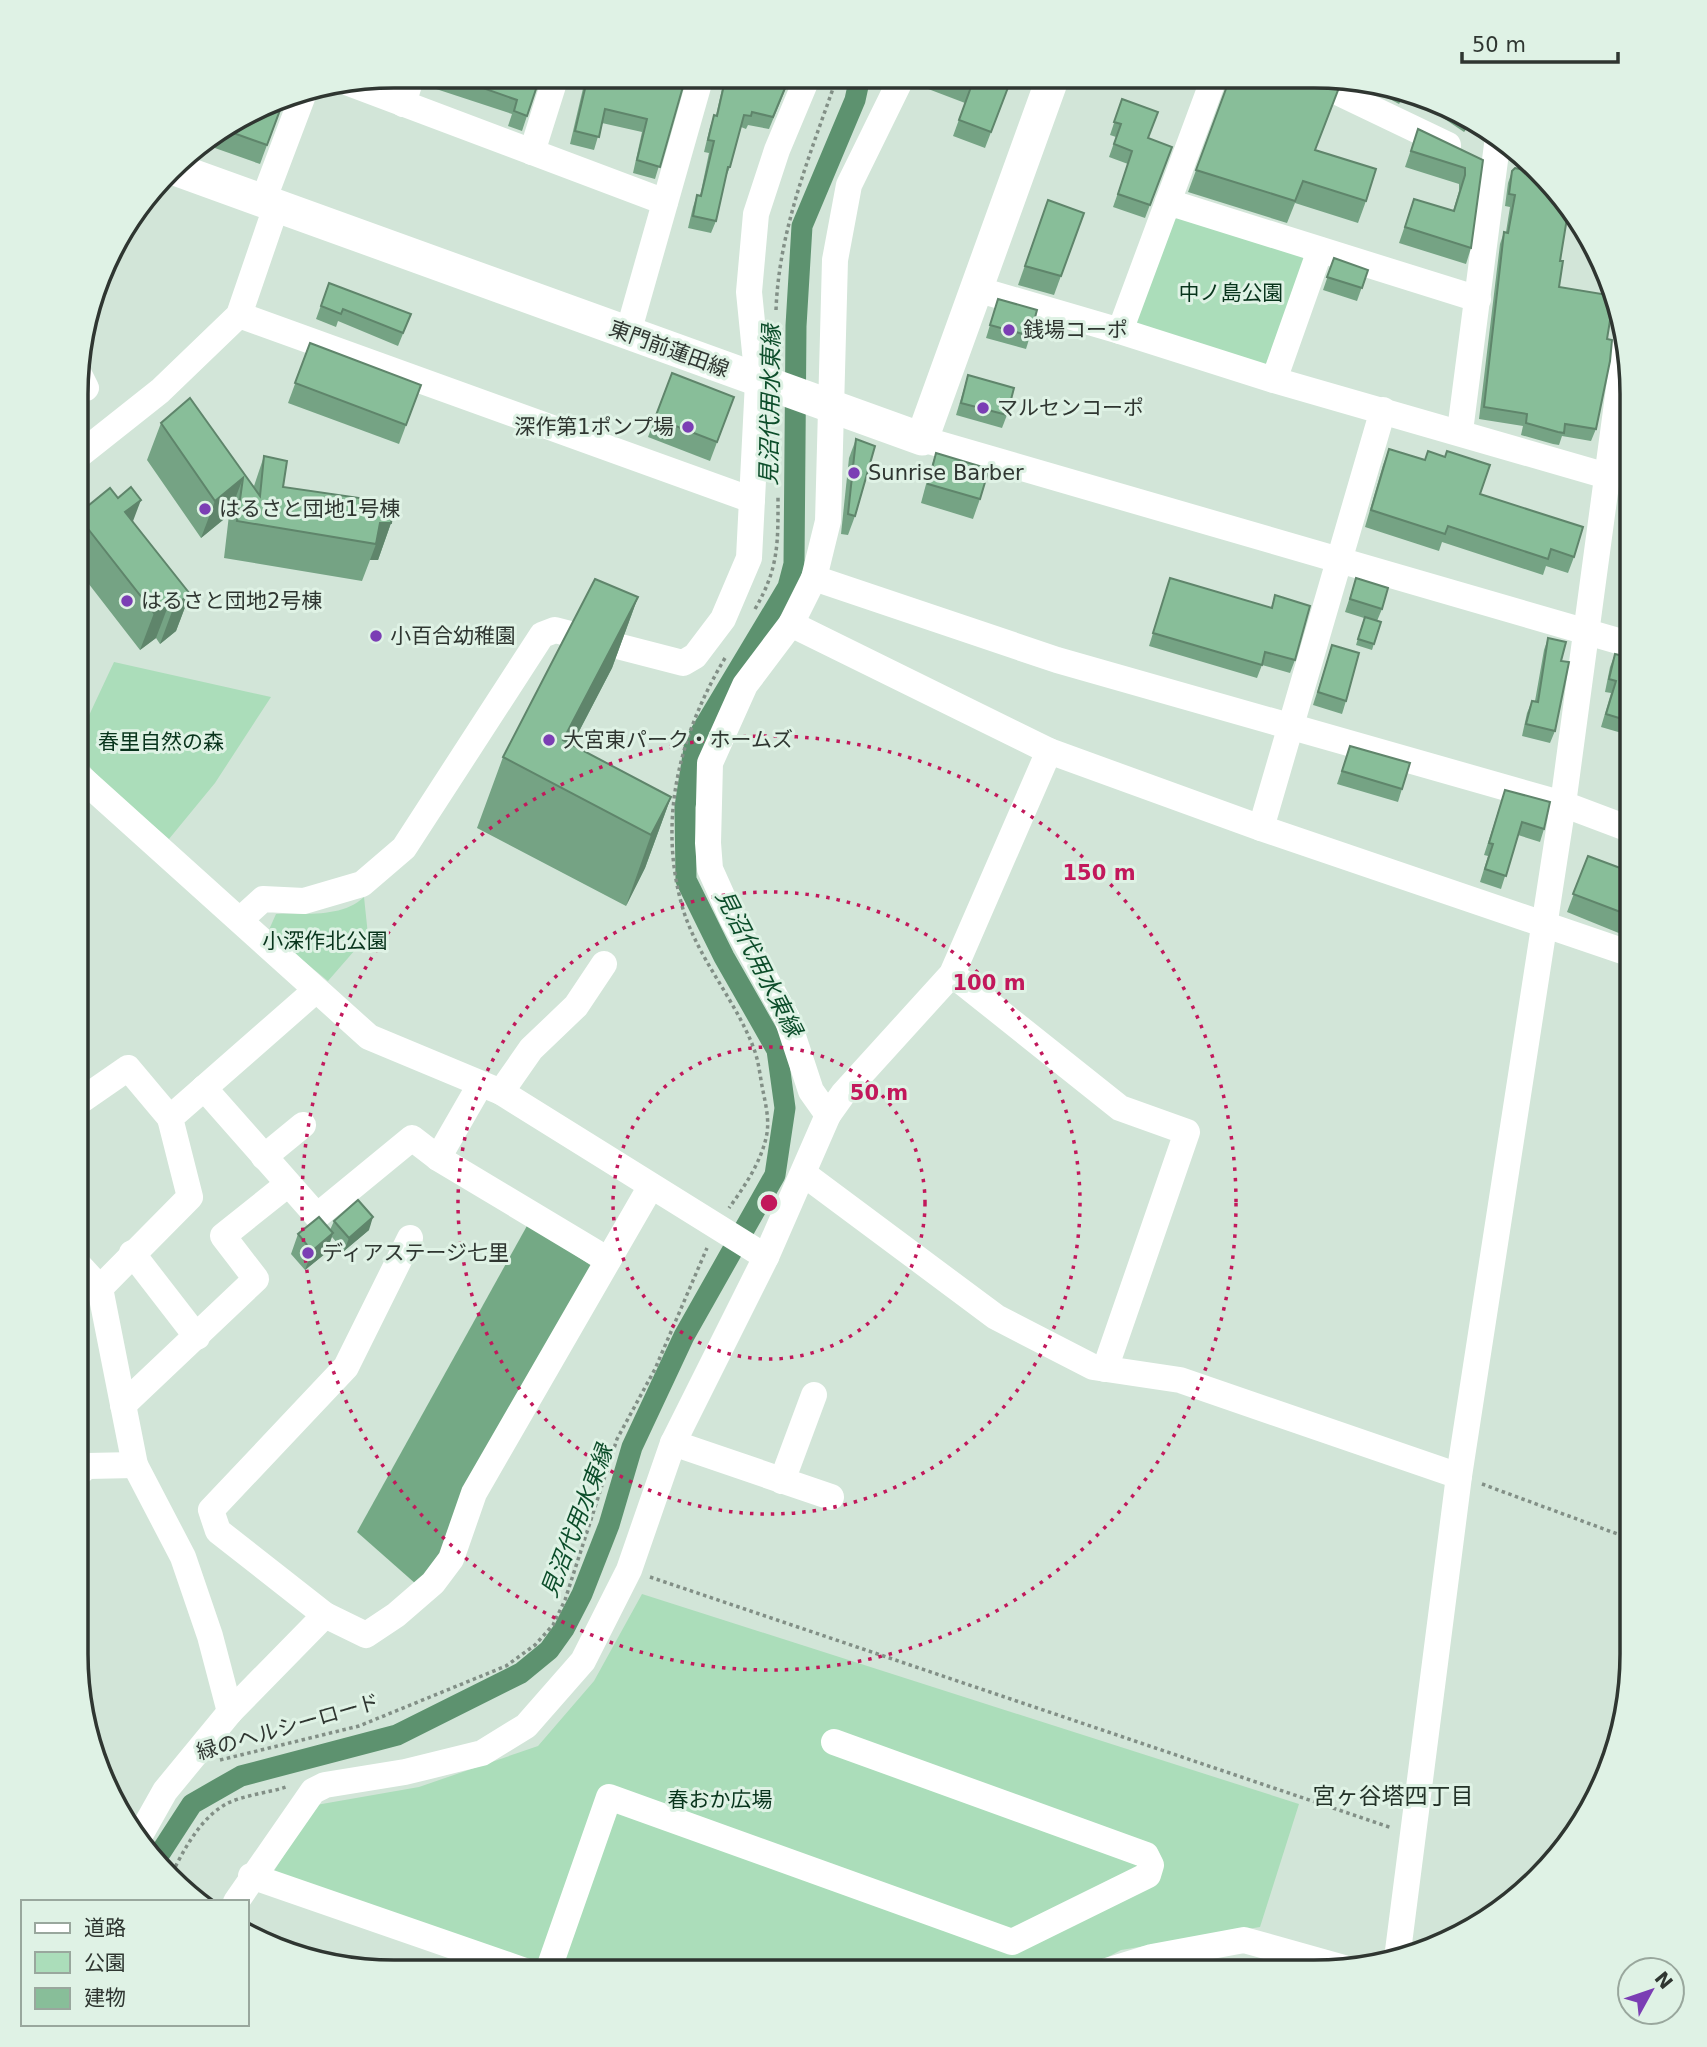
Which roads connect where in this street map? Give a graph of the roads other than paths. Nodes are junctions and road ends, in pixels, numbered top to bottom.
1 (408, 88) edge
2 (552, 88) edge
3 (698, 88) edge
4 (803, 88) edge
5 (897, 88) edge
6 (1049, 88) edge
7 (1210, 88) edge
8 (1329, 88) edge
9 (364, 89) edge
10 (301, 102) edge
11 (403, 104) junction
12 (1497, 149) edge
13 (532, 152) junction
14 (1495, 167) junction
15 (183, 172) edge
16 (665, 202) junction
17 (1168, 202) junction
18 (269, 204) junction
19 (1321, 250) junction
20 (976, 289) junction
21 (1478, 299) junction
22 (239, 315) junction
23 (1120, 331) junction
24 (628, 333) junction
25 (1274, 380) junction
26 (771, 386) junction
27 (824, 405) junction
28 (1620, 405) edge
29 (1382, 410) junction
30 (1460, 431) junction
31 (922, 439) junction
32 (88, 448) edge
33 (1606, 476) junction
34 (752, 500) junction
35 (1339, 560) junction
36 (814, 578) junction
37 (791, 624) junction
38 (1584, 631) junction
39 (1620, 642) edge
40 (1291, 724) junction
41 (1049, 751) junction
42 (88, 784) edge
43 (1563, 804) junction
44 (1620, 825) edge
45 (1261, 828) junction
46 (241, 919) junction
47 (1543, 922) junction
48 (1620, 950) edge
49 (604, 964) dead end
50 (952, 974) junction
51 (316, 990) junction
52 (204, 1088) junction
53 (491, 1088) junction
54 (88, 1096) edge
55 (828, 1115) junction
56 (170, 1118) junction
57 (303, 1125) dead end
58 (264, 1157) junction
59 (438, 1158) junction
60 (804, 1174) junction
61 (288, 1184) junction
62 (651, 1186) junction
63 (410, 1238) dead end
64 (132, 1253) junction
65 (760, 1253) junction
66 (608, 1260) junction
67 (88, 1275) edge
68 (100, 1288) junction
69 (197, 1336) junction
70 (1105, 1368) junction
71 (814, 1395) dead end
72 (123, 1405) junction
73 (673, 1443) junction
74 (135, 1465) junction
75 (88, 1466) edge
76 (1459, 1476) junction
77 (782, 1481) junction
78 (831, 1497) dead end
79 (218, 1531) junction
80 (183, 1557) junction
81 (325, 1615) junction
82 (230, 1712) junction
83 (834, 1742) dead end
84 (143, 1829) edge
85 (251, 1876) junction
86 (237, 1900) edge
87 (1399, 1947) edge
88 (493, 1960) edge
89 (552, 1960) edge
90 (1142, 1960) edge
91 (1315, 1960) edge

1 - 11 street
2 - 13 street
3 - 16 street
4 - 26 street
5 - 27 street
6 - 20 main road
7 - 17 street
8 - 14 street
9 - 11 street
10 - 18 street
11 - 13 street
12 - 14 street
13 - 16 street
14 - 21 street
15 - 18 main road, 東門前蓮田線
16 - 24 street
17 - 19 street
17 - 23 street
18 - 22 street
18 - 24 main road, 東門前蓮田線
19 - 21 street
19 - 25 street
20 - 23 street
20 - 31 main road
21 - 30 street
22 - 32 street
22 - 34 street
23 - 25 street
24 - 26 main road, 東門前蓮田線
25 - 29 street
26 - 27 main road, 東門前蓮田線
26 - 34 street
27 - 31 main road, 東門前蓮田線
27 - 36 street
28 - 33 street
29 - 30 street
29 - 35 street
30 - 33 street
31 - 35 street
33 - 38 street
34 - 46 street
35 - 38 street
35 - 40 street
36 - 37 street
36 - 40 street
37 - 41 street
37 - 55 street
38 - 39 street
38 - 43 street
40 - 43 street
40 - 45 street
41 - 45 street
41 - 50 street
42 - 46 street
43 - 44 street
43 - 47 street
45 - 47 street
46 - 51 street
47 - 48 street
47 - 76 street
49 - 53 street
50 - 55 street
50 - 70 street
51 - 52 street
51 - 53 street
52 - 56 street
52 - 58 street
53 - 59 street
53 - 62 street
54 - 56 street
55 - 60 street
56 - 64 street
57 - 58 street
58 - 61 street
59 - 61 street
59 - 66 street
60 - 65 street
60 - 70 street
61 - 69 street
62 - 65 street
62 - 66 street
63 - 79 street
64 - 68 street
64 - 69 street
65 - 73 street
66 - 81 street
67 - 68 street
68 - 72 street
69 - 72 street
70 - 76 street
71 - 77 street
72 - 74 street
73 - 77 street
73 - 85 street
74 - 75 street
74 - 80 street
76 - 87 street
77 - 78 street
79 - 80 street
79 - 81 street
80 - 82 street
81 - 82 street
82 - 84 street
83 - 89 street
85 - 86 street
85 - 88 street
90 - 91 street

